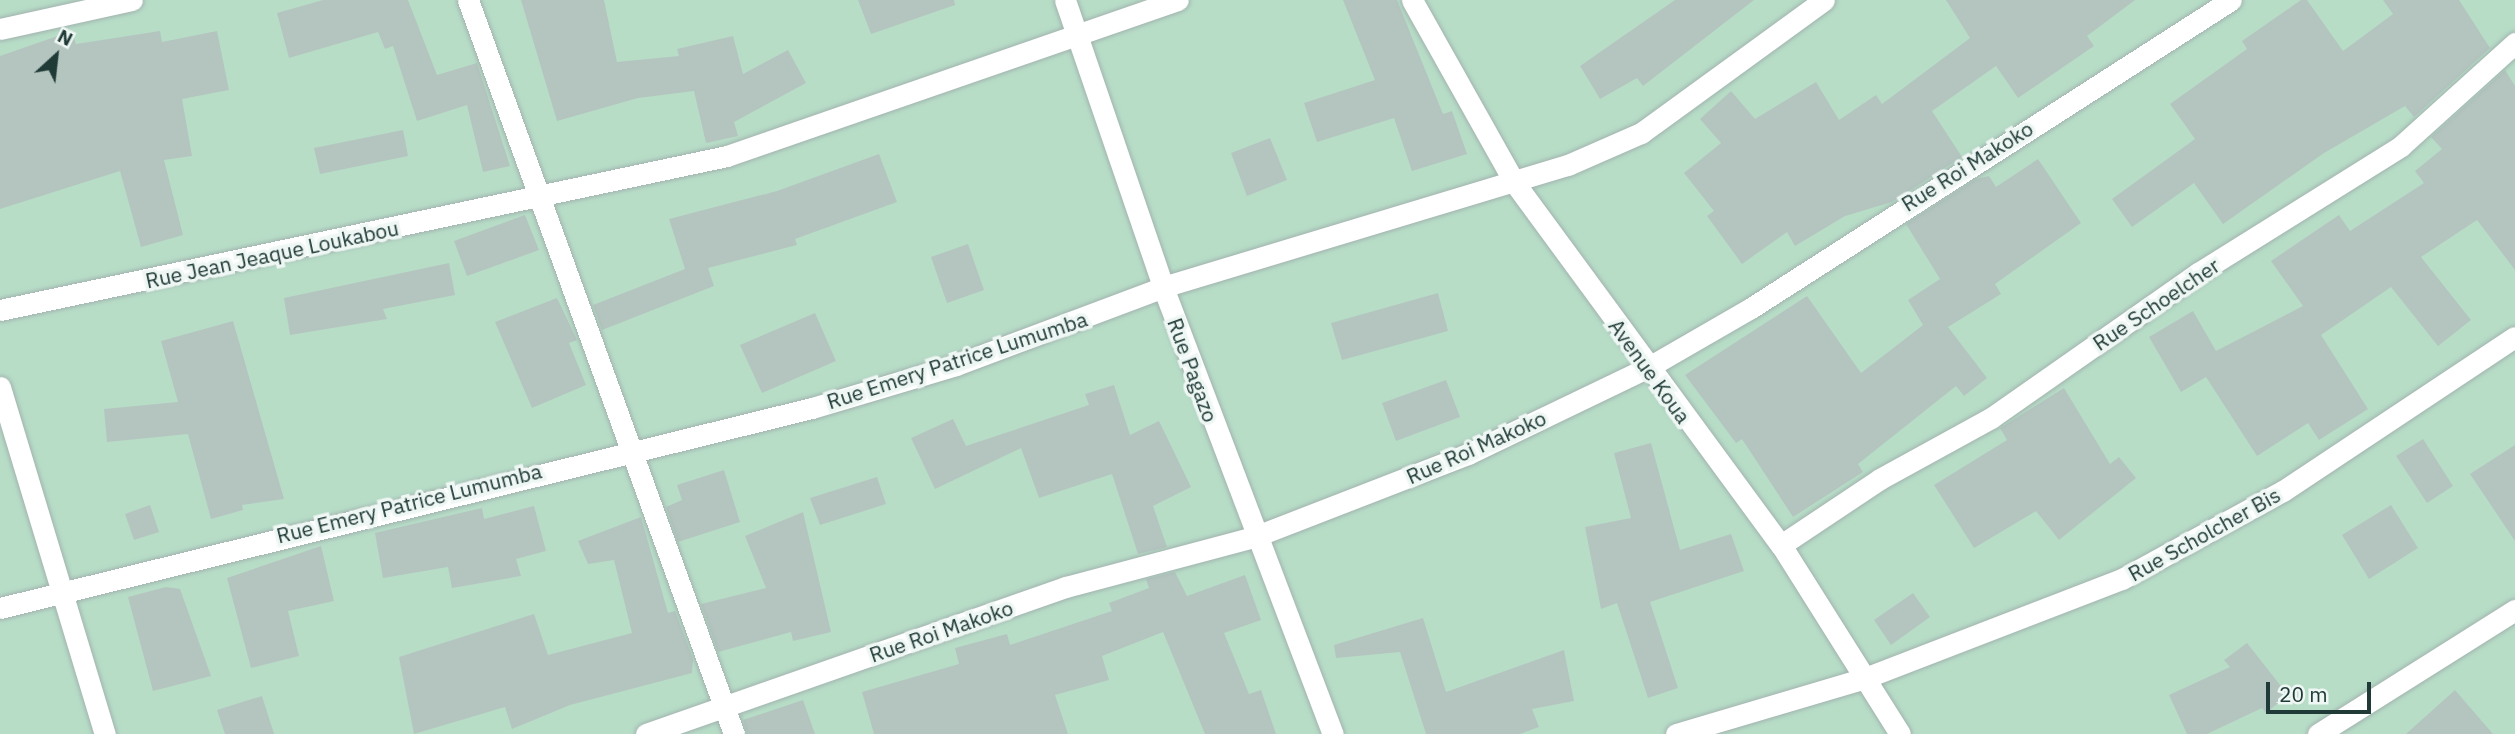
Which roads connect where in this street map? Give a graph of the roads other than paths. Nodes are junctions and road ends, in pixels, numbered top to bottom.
1 (132, 0) edge
2 (468, 0) edge
3 (1065, 0) edge
4 (1178, 0) edge
5 (1412, 0) edge
6 (1824, 0) edge
7 (2231, 0) edge
8 (0, 29) edge
9 (1079, 38) junction
10 (2515, 43) edge
11 (1514, 182) junction
12 (544, 199) junction
13 (1163, 287) junction
14 (0, 310) edge
15 (2515, 337) edge
16 (1647, 368) junction
17 (0, 387) edge
18 (626, 450) junction
19 (1254, 537) junction
20 (1781, 545) junction
21 (58, 589) junction
22 (0, 608) edge
23 (2515, 610) edge
24 (1865, 678) junction
25 (726, 707) junction
26 (105, 734) edge
27 (646, 734) edge
28 (734, 734) edge
29 (1333, 734) edge
30 (1676, 734) edge
31 (1900, 734) edge
32 (2318, 734) edge

1 - 8 street
2 - 12 street
3 - 9 street, Rue Pagazo
4 - 9 street, Rue Jean Jeaque Loukabou
5 - 11 street, Avenue Koua
6 - 11 street, Rue Emery Patrice Lumumba
7 - 16 street, Rue Roi Makoko
9 - 12 street, Rue Jean Jeaque Loukabou
9 - 13 street, Rue Pagazo
10 - 20 street, Rue Schoelcher
11 - 13 street, Rue Emery Patrice Lumumba
11 - 16 street, Avenue Koua
12 - 14 street, Rue Jean Jeaque Loukabou
12 - 18 street
13 - 18 street, Rue Emery Patrice Lumumba
13 - 19 street, Rue Pagazo
15 - 24 street, Rue Scholcher Bis
16 - 19 street, Rue Roi Makoko
16 - 20 street, Avenue Koua
17 - 21 street
18 - 21 street, Rue Emery Patrice Lumumba
18 - 25 street
19 - 25 street, Rue Roi Makoko
19 - 29 street, Rue Pagazo
20 - 24 street, Avenue Koua
21 - 22 street, Rue Emery Patrice Lumumba
21 - 26 street
23 - 32 street
24 - 30 street
24 - 31 street, Avenue Koua
25 - 27 street, Rue Roi Makoko
25 - 28 street

